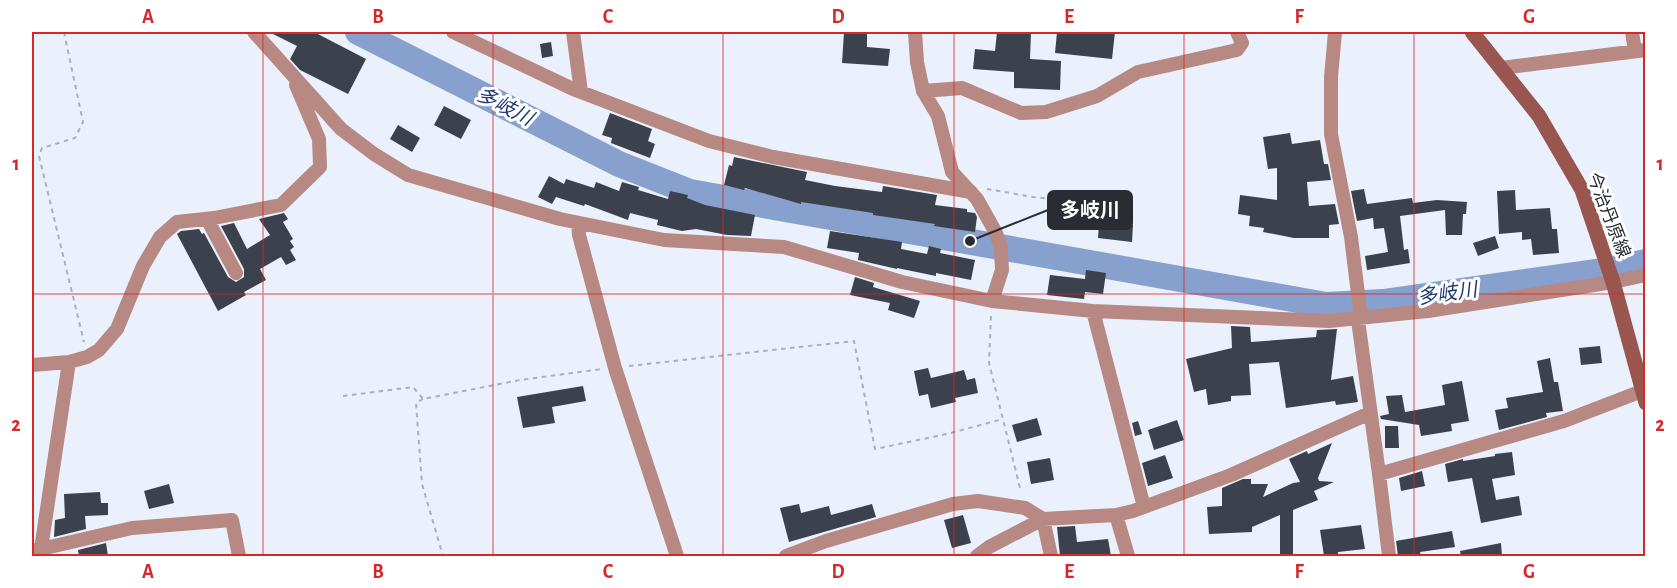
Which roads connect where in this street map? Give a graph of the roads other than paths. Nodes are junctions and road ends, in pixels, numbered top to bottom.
1 (255, 32) edge
2 (453, 32) edge
3 (573, 32) edge
4 (915, 32) edge
5 (1237, 32) edge
6 (1335, 32) edge
7 (1472, 32) edge
8 (1632, 32) edge
9 (1640, 51) edge
10 (1501, 68) junction
11 (291, 74) junction
12 (923, 91) junction
13 (581, 92) junction
14 (969, 190) junction
15 (207, 219) junction
16 (578, 223) junction
17 (236, 273) dead end
18 (1646, 275) edge
19 (1613, 282) junction
20 (992, 301) junction
21 (1093, 311) junction
22 (1358, 320) junction
23 (69, 362) junction
24 (32, 365) edge
25 (1644, 397) edge
26 (1370, 413) junction
27 (1379, 474) junction
28 (1143, 507) junction
29 (1116, 515) junction
30 (1043, 519) junction
31 (36, 550) edge
32 (239, 556) edge
33 (676, 556) edge
34 (786, 556) edge
35 (977, 556) edge
36 (1051, 556) edge
37 (1128, 556) edge
38 (1389, 556) edge

1 - 11 street
2 - 13 street
3 - 13 street
4 - 12 street
5 - 12 street
6 - 22 street
7 - 10 main road, 今治丹原線
8 - 9 street
9 - 10 street
10 - 19 main road, 今治丹原線
11 - 15 street
11 - 16 street
12 - 14 street
13 - 14 street
14 - 20 street
15 - 17 street
15 - 23 street
16 - 20 street
16 - 33 street
18 - 19 street
19 - 22 street
19 - 25 main road, 今治丹原線
20 - 21 street
21 - 22 street
21 - 28 street
22 - 26 street
23 - 24 street
23 - 31 street
25 - 27 street
26 - 27 street
26 - 28 street
27 - 38 street
28 - 29 street
29 - 30 street
29 - 37 street
30 - 34 street
30 - 35 street
30 - 36 street
31 - 32 street

